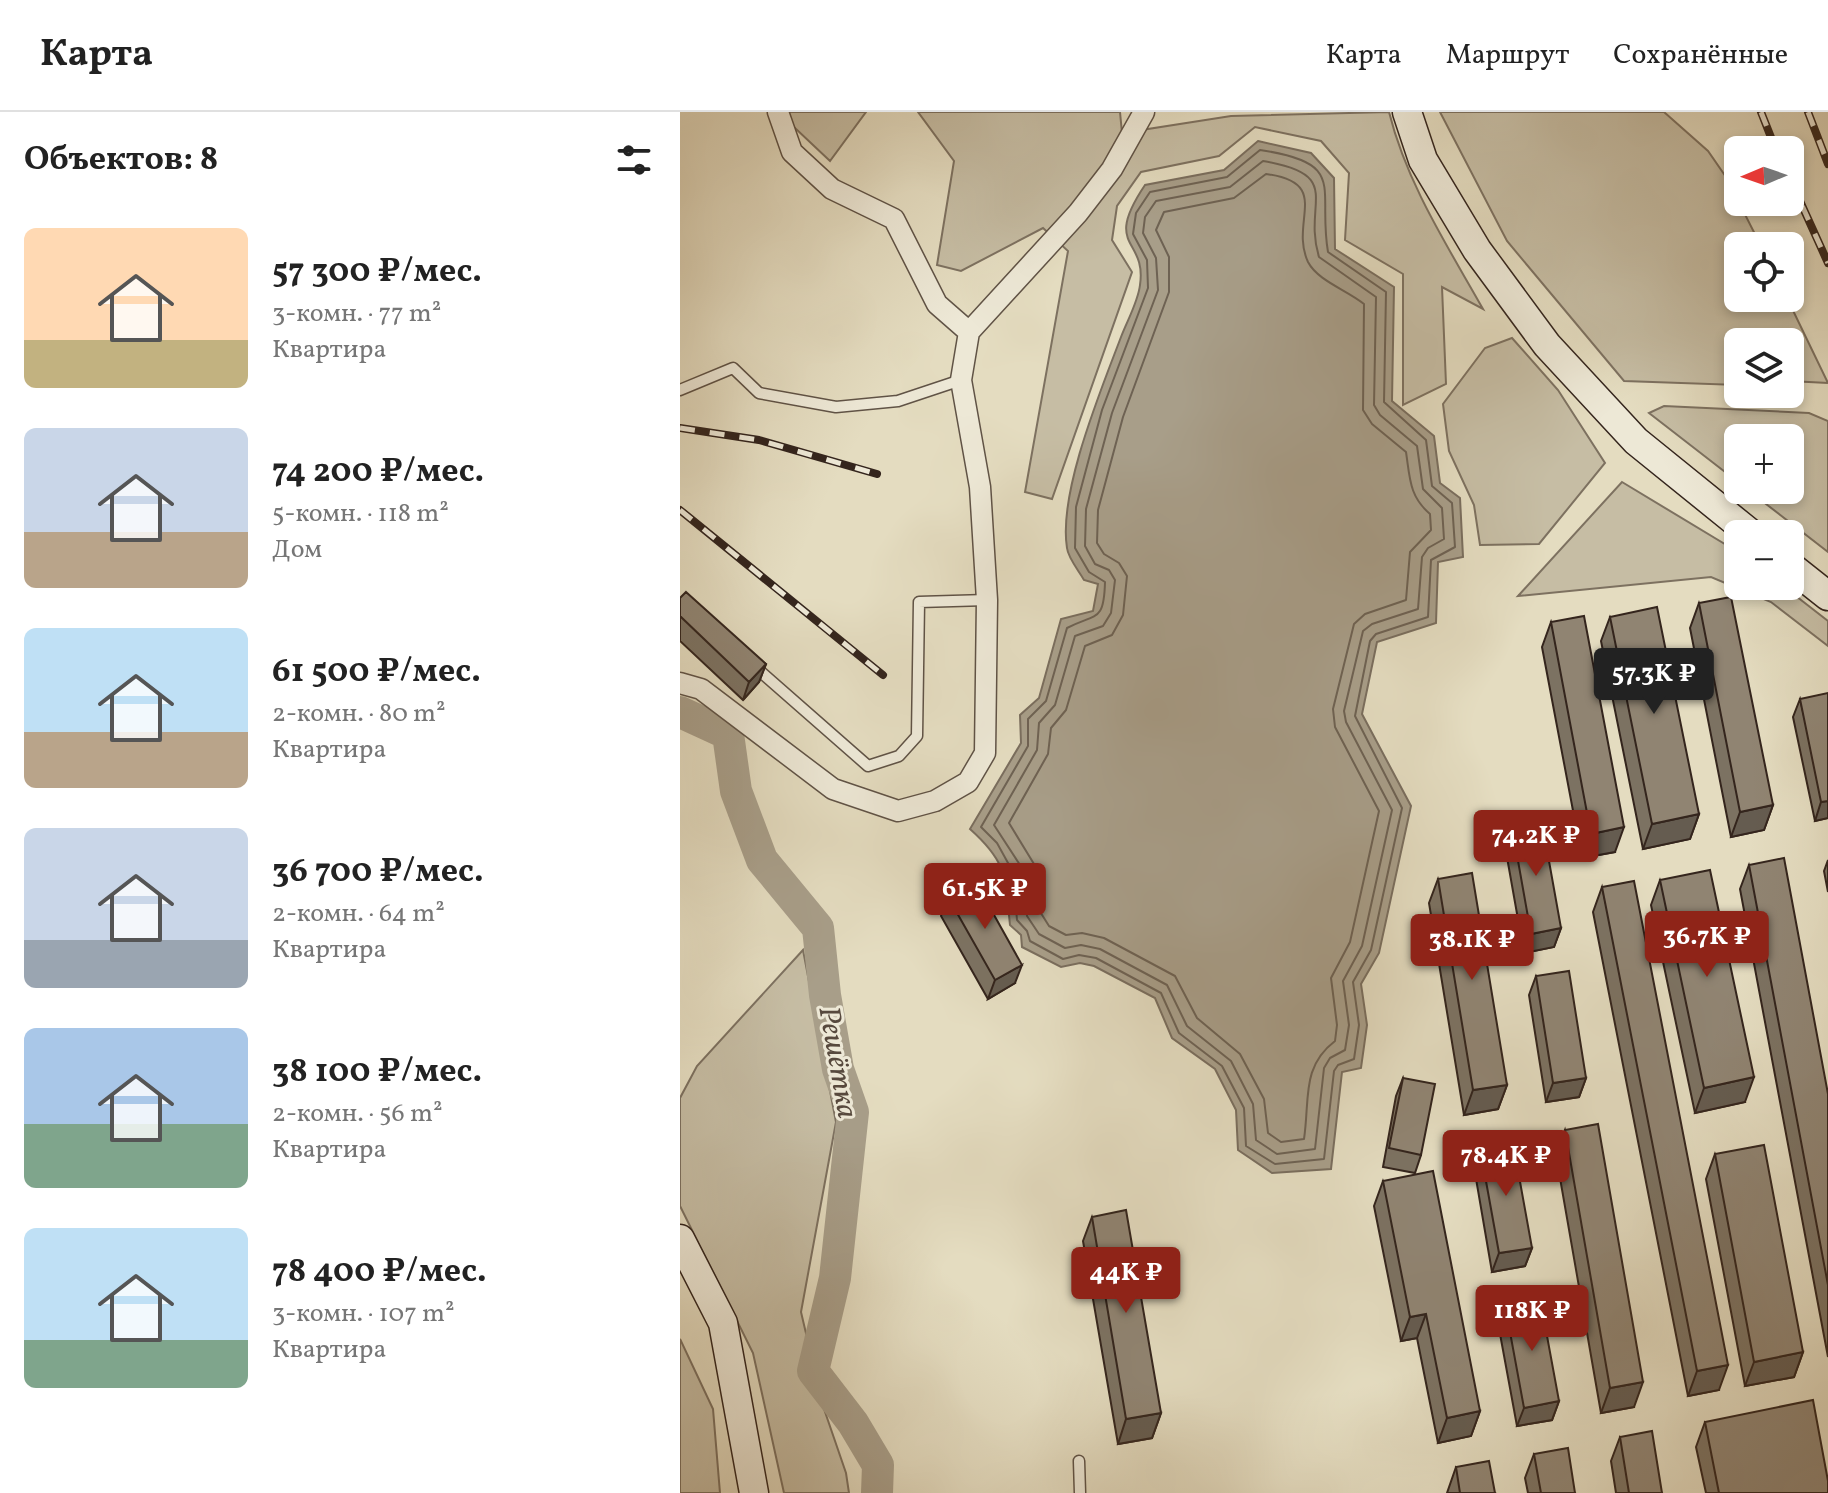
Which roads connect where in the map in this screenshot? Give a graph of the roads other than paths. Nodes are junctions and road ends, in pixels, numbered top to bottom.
1 (778, 112) edge
2 (1144, 112) edge
3 (1407, 112) edge
4 (969, 332) junction
5 (961, 380) junction
6 (680, 390) edge
7 (1734, 520) edge
8 (1804, 577) edge
9 (1828, 596) edge
10 (987, 600) junction
11 (739, 652) edge
12 (680, 683) edge
13 (680, 1239) edge
14 (1079, 1461) dead end
15 (754, 1493) edge
16 (1080, 1493) edge

1 - 4 street
2 - 4 street
3 - 7 street
4 - 5 street
5 - 6 lane
5 - 10 street
8 - 9 street
10 - 11 lane
10 - 12 street
13 - 15 street
14 - 16 lane

